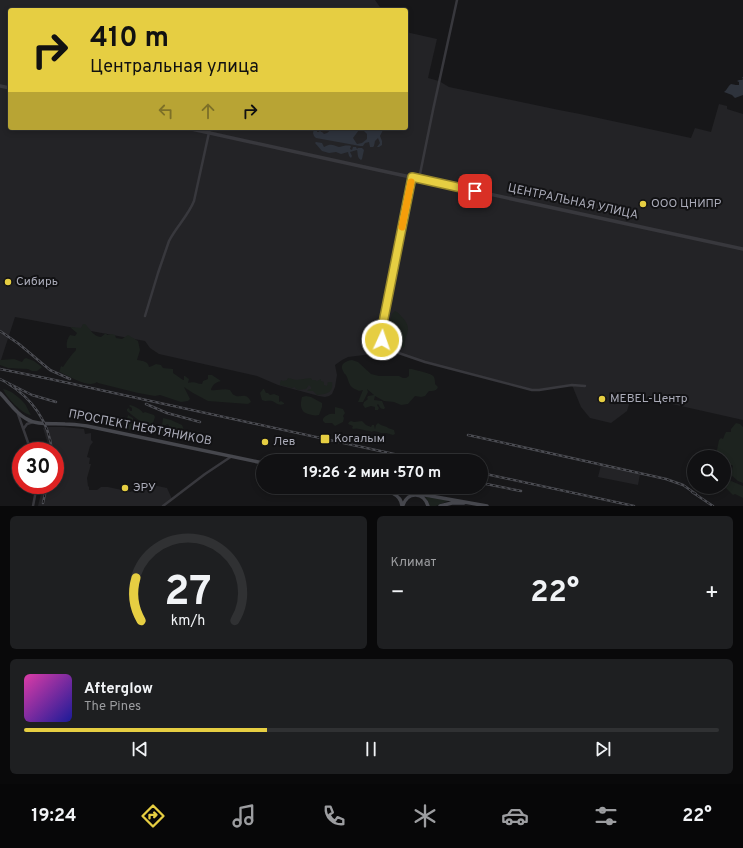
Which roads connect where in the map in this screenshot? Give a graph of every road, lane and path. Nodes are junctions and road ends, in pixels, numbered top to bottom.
1 (457, 0) edge
2 (196, 130) edge
3 (210, 130) edge
4 (209, 133) junction
5 (412, 177) junction
6 (419, 179) junction
7 (743, 249) edge
8 (145, 316) dead end
9 (585, 386) dead end
10 (0, 393) edge
11 (17, 411) junction
12 (33, 422) junction
13 (24, 430) junction
14 (28, 442) edge
15 (221, 454) junction
16 (232, 456) junction
17 (256, 461) edge
18 (223, 462) junction
19 (35, 494) edge
20 (396, 494) edge
21 (414, 494) edge
22 (421, 494) edge
23 (417, 495) junction
24 (428, 495) junction
25 (33, 506) edge
26 (163, 506) edge
27 (402, 506) edge
28 (428, 506) edge
29 (440, 506) edge
30 (486, 506) edge

1 - 6 street
2 - 4 street, ЦЕНТРАЛЬНАЯ УЛИЦА
3 - 4 street
4 - 5 street, ЦЕНТРАЛЬНАЯ УЛИЦА
4 - 8 street
5 - 6 street, ЦЕНТРАЛЬНАЯ УЛИЦА
5 - 9 street
6 - 7 street, ЦЕНТРАЛЬНАЯ УЛИЦА
10 - 11 main road, ПРОСПЕКТ НЕФТЯНИКОВ
11 - 12 main road, ПРОСПЕКТ НЕФТЯНИКОВ
11 - 13 street
12 - 13 street
12 - 15 main road, ПРОСПЕКТ НЕФТЯНИКОВ
13 - 14 street
15 - 16 main road, ПРОСПЕКТ НЕФТЯНИКОВ
15 - 18 street
16 - 17 main road, ПРОСПЕКТ НЕФТЯНИКОВ
16 - 18 street
18 - 26 street
19 - 25 street
20 - 27 main road
21 - 23 main road
22 - 24 main road
23 - 24 main road
23 - 27 main road
23 - 28 main road
24 - 30 main road
29 - 30 main road

